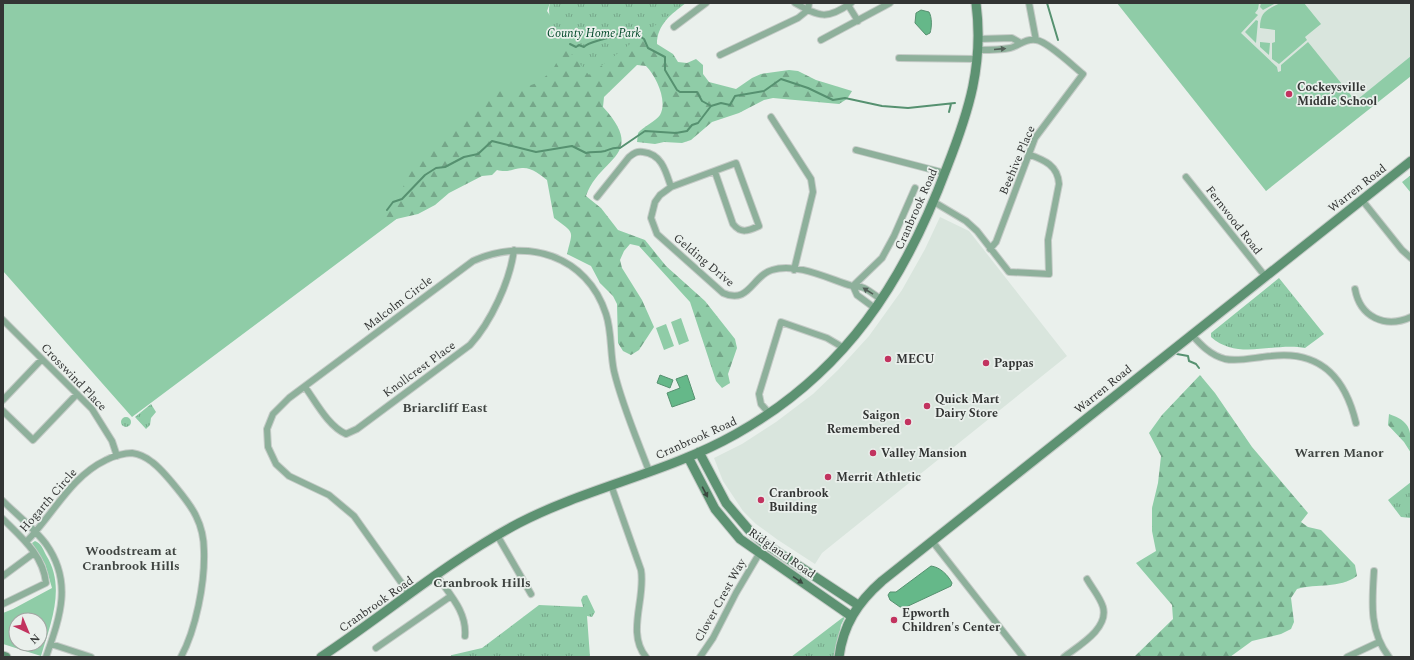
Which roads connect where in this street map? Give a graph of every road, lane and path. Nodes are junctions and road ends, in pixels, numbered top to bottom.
1 (706, 3) edge
2 (795, 3) edge
3 (809, 3) edge
4 (890, 3) edge
5 (976, 3) edge
6 (1029, 3) edge
7 (849, 4) edge
8 (808, 10) junction
9 (858, 20) junction
10 (674, 27) dead end
11 (979, 39) junction
12 (821, 40) dead end
13 (1036, 40) junction
14 (1019, 42) junction
15 (720, 55) dead end
16 (978, 55) junction
17 (899, 58) dead end
18 (771, 117) dead end
19 (856, 150) dead end
20 (1028, 154) junction
21 (1411, 161) edge
22 (715, 172) junction
23 (945, 173) junction
24 (1186, 177) dead end
25 (672, 187) junction
26 (915, 188) dead end
27 (598, 197) dead end
28 (1362, 200) junction
29 (934, 202) junction
30 (990, 249) junction
31 (514, 250) junction
32 (1411, 258) edge
33 (794, 270) junction
34 (1265, 276) junction
35 (853, 286) junction
36 (1355, 289) dead end
37 (882, 300) junction
38 (876, 308) junction
39 (1411, 317) edge
40 (3, 320) edge
41 (1191, 334) junction
42 (844, 348) junction
43 (42, 359) junction
44 (305, 386) junction
45 (77, 394) junction
46 (3, 400) edge
47 (3, 411) edge
48 (769, 414) junction
49 (1356, 423) dead end
50 (699, 452) junction
51 (117, 456) junction
52 (688, 457) junction
53 (649, 472) junction
54 (611, 485) junction
55 (3, 501) edge
56 (3, 519) edge
57 (36, 532) junction
58 (497, 535) junction
59 (932, 541) junction
60 (26, 542) junction
61 (34, 553) junction
62 (759, 554) junction
63 (1374, 571) dead end
64 (3, 576) edge
65 (437, 576) junction
66 (1087, 579) dead end
67 (531, 594) dead end
68 (410, 595) junction
69 (451, 596) junction
70 (3, 604) edge
71 (858, 605) junction
72 (852, 616) junction
73 (464, 636) dead end
74 (1379, 642) junction
75 (51, 644) junction
76 (376, 648) dead end
77 (46, 657) edge
78 (91, 657) edge
79 (180, 657) edge
80 (321, 657) edge
81 (646, 657) edge
82 (700, 657) edge
83 (839, 657) edge
84 (1023, 657) edge
85 (1064, 657) edge
86 (1347, 657) edge
87 (1389, 657) edge

1 - 10 street
2 - 8 street
3 - 8 street
4 - 9 street
5 - 11 street, Cranbrook Road
6 - 13 street
7 - 8 street
7 - 9 street
8 - 15 street
9 - 12 street
11 - 14 street
11 - 16 street, Cranbrook Road
13 - 14 street
13 - 20 street, Beehive Place
16 -> 14 street
16 - 17 street
16 - 23 street, Cranbrook Road
18 - 33 street
19 - 23 street
20 - 30 street, Beehive Place
20 - 30 street
21 - 28 street, Warren Road
22 - 22 street, Gelding Drive
22 - 25 street, Gelding Drive
23 - 29 street, Cranbrook Road
24 - 34 street, Fernwood Road
25 - 27 street
25 - 33 street, Gelding Drive
26 - 35 street
28 - 32 street
28 - 34 street, Warren Road
29 - 30 street
29 - 37 street, Cranbrook Road
31 - 44 street, Malcolm Circle
31 - 44 street, Knollcrest Place
31 - 53 street, Malcolm Circle
33 - 35 street, Gelding Drive
34 - 41 street, Warren Road
37 -> 35 street, Gelding Drive
35 - 38 street, Gelding Drive
36 - 39 street
37 - 38 street, Cranbrook Road
38 - 42 street, Cranbrook Road
40 - 43 street, Crosswind Place
41 - 49 street
41 - 59 street, Warren Road
42 - 48 street, Cranbrook Road
42 - 48 street
43 - 45 street, Crosswind Place
43 - 46 street
44 - 68 street, Malcolm Circle
45 - 47 street
45 - 51 street, Crosswind Place
48 - 50 street, Cranbrook Road
50 - 52 street, Cranbrook Road
50 - 71 street, Ridgland Road
51 - 57 street, Hogarth Circle
51 - 79 street, Hogarth Circle
52 - 53 street, Cranbrook Road
52 -> 62 street, Ridgland Road
53 - 54 street, Cranbrook Road
54 - 58 street, Cranbrook Road
54 - 81 street
55 - 57 street
56 - 60 street
57 - 60 street, Hogarth Circle
57 - 75 street
58 - 65 street, Cranbrook Road
58 - 67 street
59 - 71 street, Warren Road
59 - 84 street
60 - 61 street
61 - 64 street
61 - 70 street
62 -> 72 street, Ridgland Road
62 - 82 street, Clover Crest Way
63 - 74 street
65 - 68 street, Cranbrook Road
65 - 69 street
66 - 85 street
68 - 80 street, Cranbrook Road
69 - 73 street
69 - 76 street
71 - 72 street, Warren Road
72 - 83 street, Warren Road
74 - 86 street
74 - 87 street
75 - 77 street
75 - 78 street

